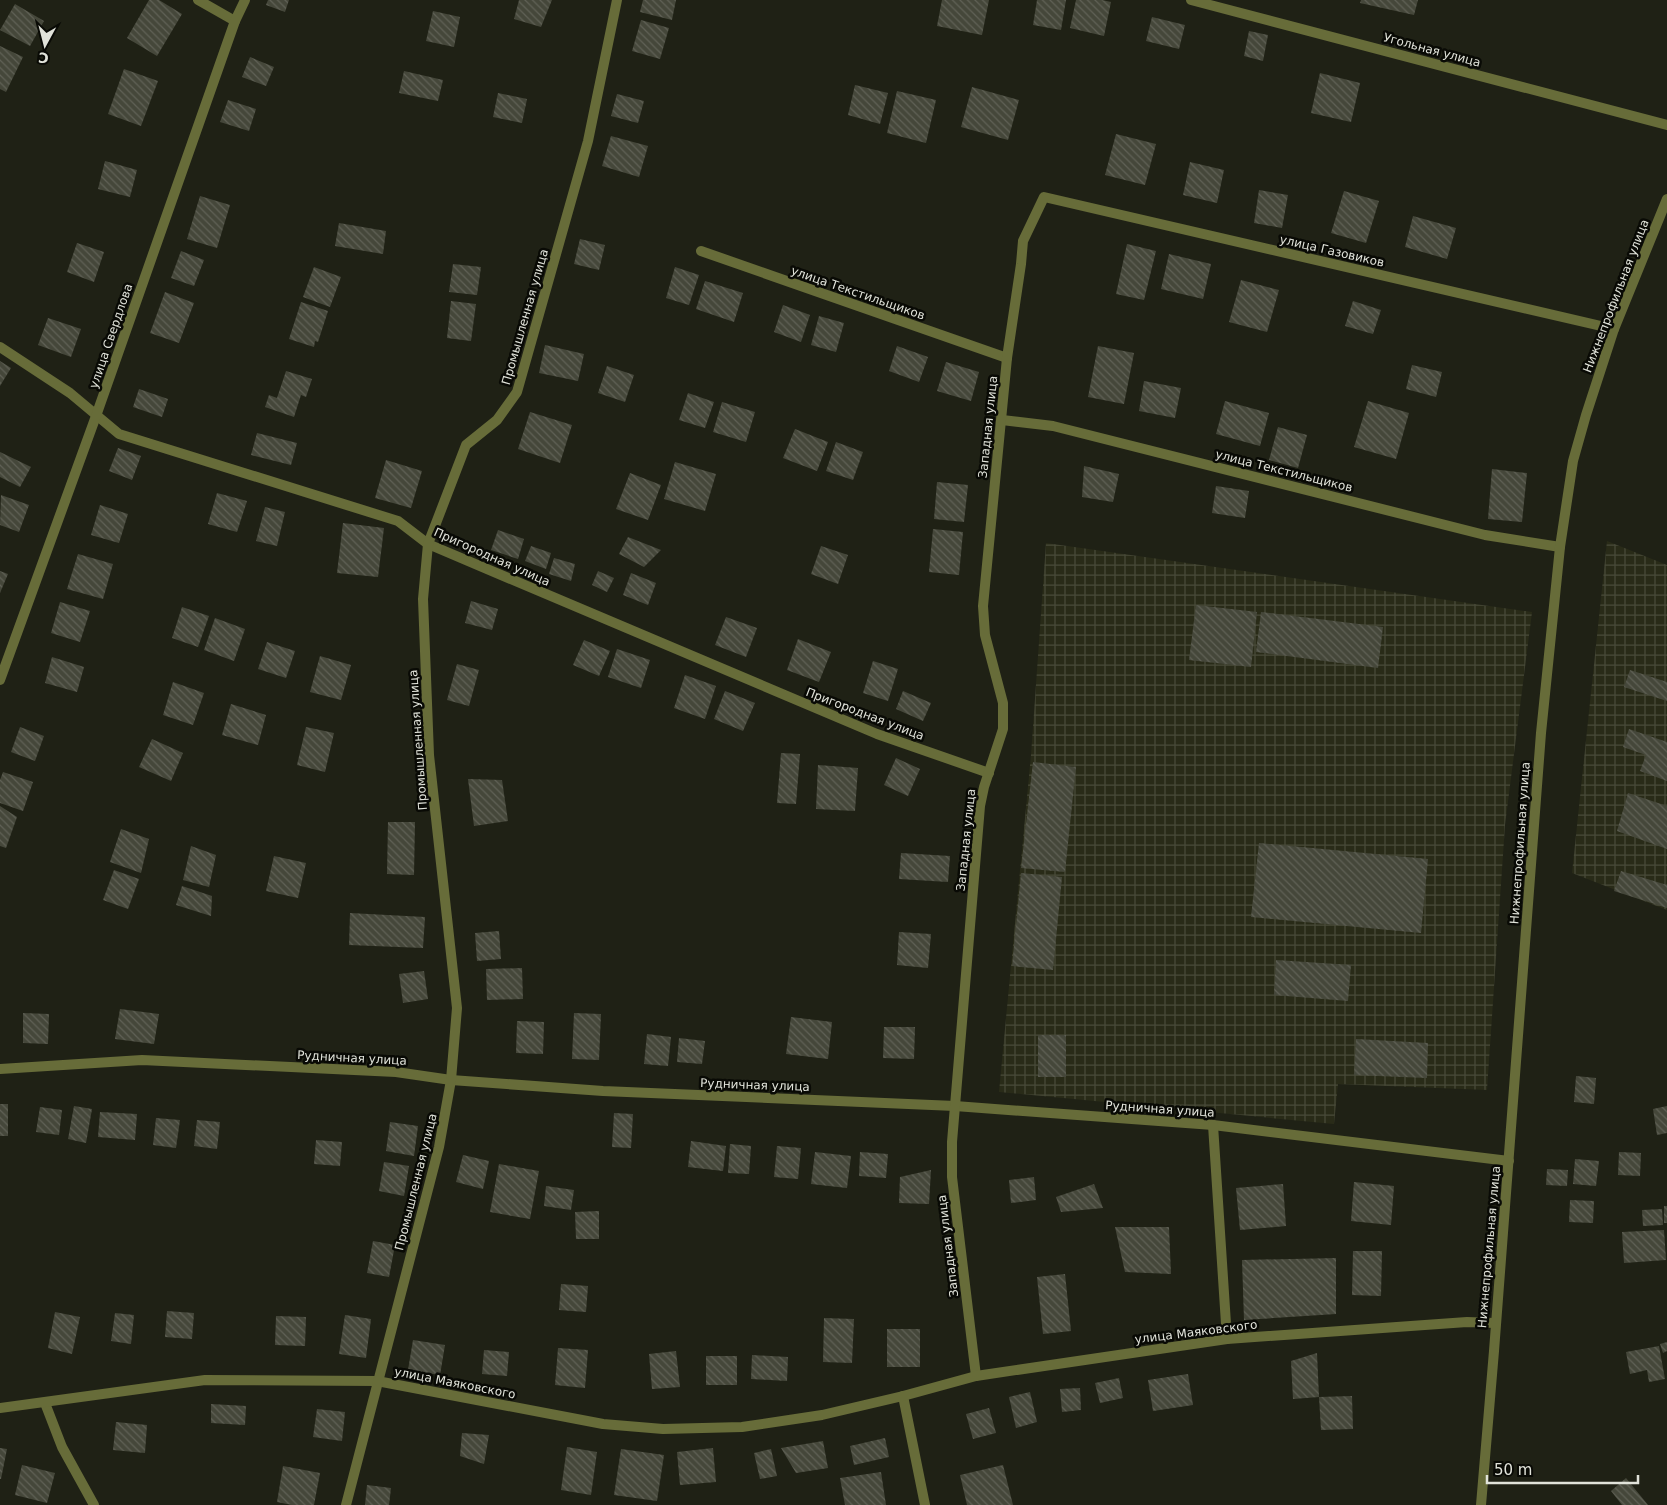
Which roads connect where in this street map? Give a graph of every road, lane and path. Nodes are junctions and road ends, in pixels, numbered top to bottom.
1 (198, 0) edge
2 (245, 0) edge
3 (617, 0) edge
4 (1191, 0) edge
5 (235, 21) junction
6 (1667, 124) edge
7 (1044, 197) joint
8 (1667, 199) edge
9 (701, 251) dead end
10 (1614, 329) junction
11 (0, 347) edge
12 (1007, 358) junction
13 (96, 416) junction
14 (1002, 420) junction
15 (428, 544) junction
16 (1560, 547) junction
17 (0, 680) edge
18 (989, 772) junction
19 (0, 1069) edge
20 (451, 1080) junction
21 (955, 1106) junction
22 (1213, 1125) junction
23 (1509, 1161) junction
24 (1495, 1323) junction
25 (1227, 1339) junction
26 (976, 1376) junction
27 (377, 1381) junction
28 (903, 1396) junction
29 (46, 1403) junction
30 (0, 1408) edge
31 (94, 1505) edge
32 (346, 1505) edge
33 (925, 1505) edge
34 (1481, 1505) edge

1 - 5 street
2 - 5 street, улица Свердлова
3 - 15 street, Промышленная улица
4 - 6 street, Угольная улица
5 - 13 street, улица Свердлова
7 - 10 street, улица Газовиков
7 - 12 street, Западная улица
8 - 10 street, Нижнепрофильная улица
9 - 12 street, улица Текстильщиков
10 - 16 street, Нижнепрофильная улица
11 - 13 street, Пригородная улица
12 - 14 street, Западная улица
13 - 15 street, Пригородная улица
13 - 17 street, улица Свердлова
14 - 16 street, улица Текстильщиков
14 - 18 street, Западная улица
15 - 18 street, Пригородная улица
15 - 20 street, Промышленная улица
16 - 23 street, Нижнепрофильная улица
18 - 21 street, Западная улица
19 - 20 street, Рудничная улица
20 - 21 street, Рудничная улица
20 - 27 street, Промышленная улица
21 - 22 street, Рудничная улица
21 - 26 street, Западная улица
22 - 23 street, Рудничная улица
22 - 25 street
23 - 24 street, Нижнепрофильная улица
24 - 25 street, улица Маяковского
24 - 34 street, Нижнепрофильная улица
25 - 26 street, улица Маяковского
26 - 28 street, улица Маяковского
27 - 28 street, улица Маяковского
27 - 29 street, улица Маяковского
27 - 32 street, Промышленная улица
28 - 33 street
29 - 30 street, улица Маяковского
29 - 31 street

